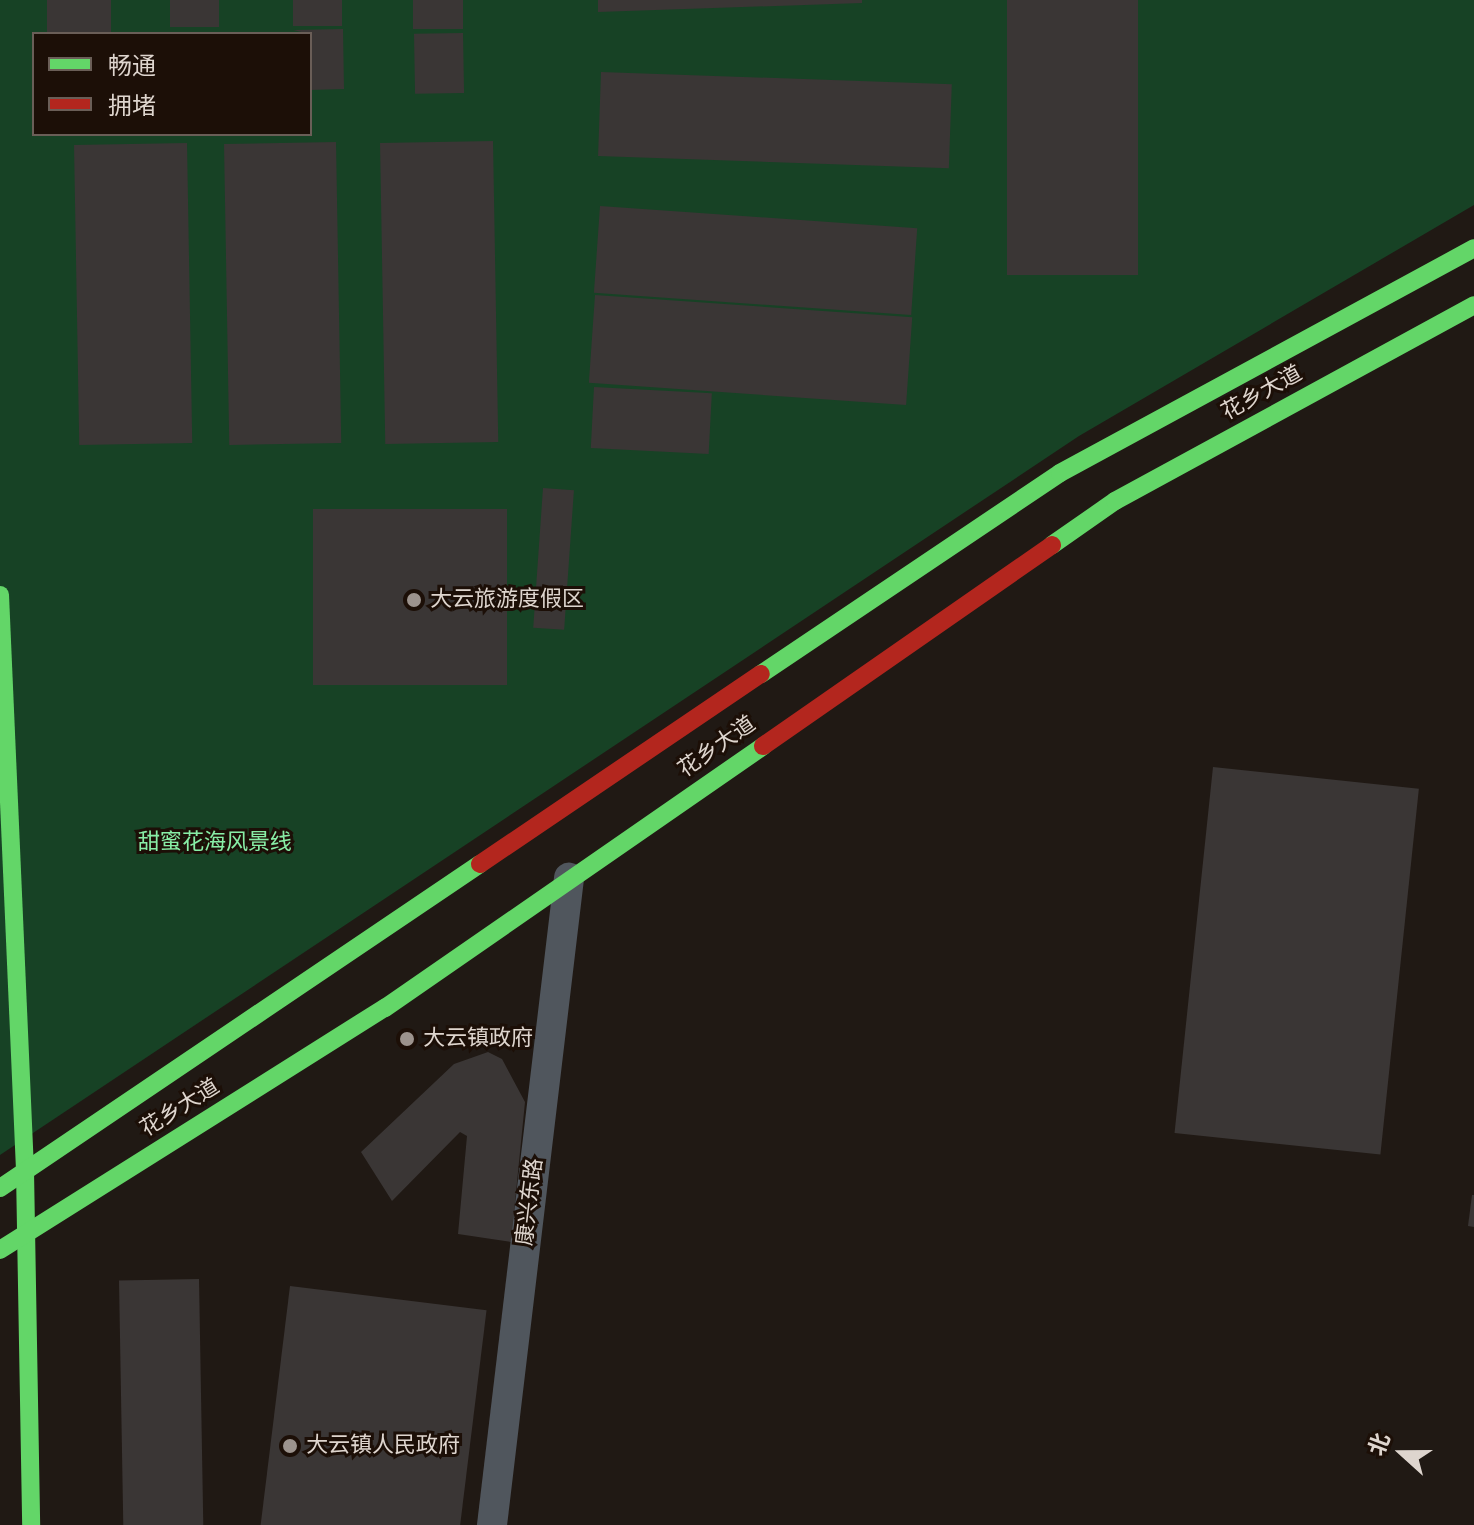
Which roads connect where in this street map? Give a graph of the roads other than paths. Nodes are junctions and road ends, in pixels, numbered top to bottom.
1 (1474, 248) edge
2 (1474, 305) edge
3 (0, 595) edge
4 (569, 878) junction
5 (25, 1171) junction
6 (0, 1188) edge
7 (24, 1234) junction
8 (0, 1250) edge
9 (10, 1476) dead end
10 (30, 1501) junction
11 (31, 1525) edge
12 (492, 1525) edge

1 - 5 main road, 花乡大道
2 - 4 main road, 花乡大道
3 - 5 main road
4 - 7 main road, 花乡大道
4 - 12 street, 康兴东路
5 - 6 main road, 花乡大道
5 - 7 main road
7 - 8 main road, 花乡大道
7 - 10 main road
9 - 10 main road
10 - 11 main road

